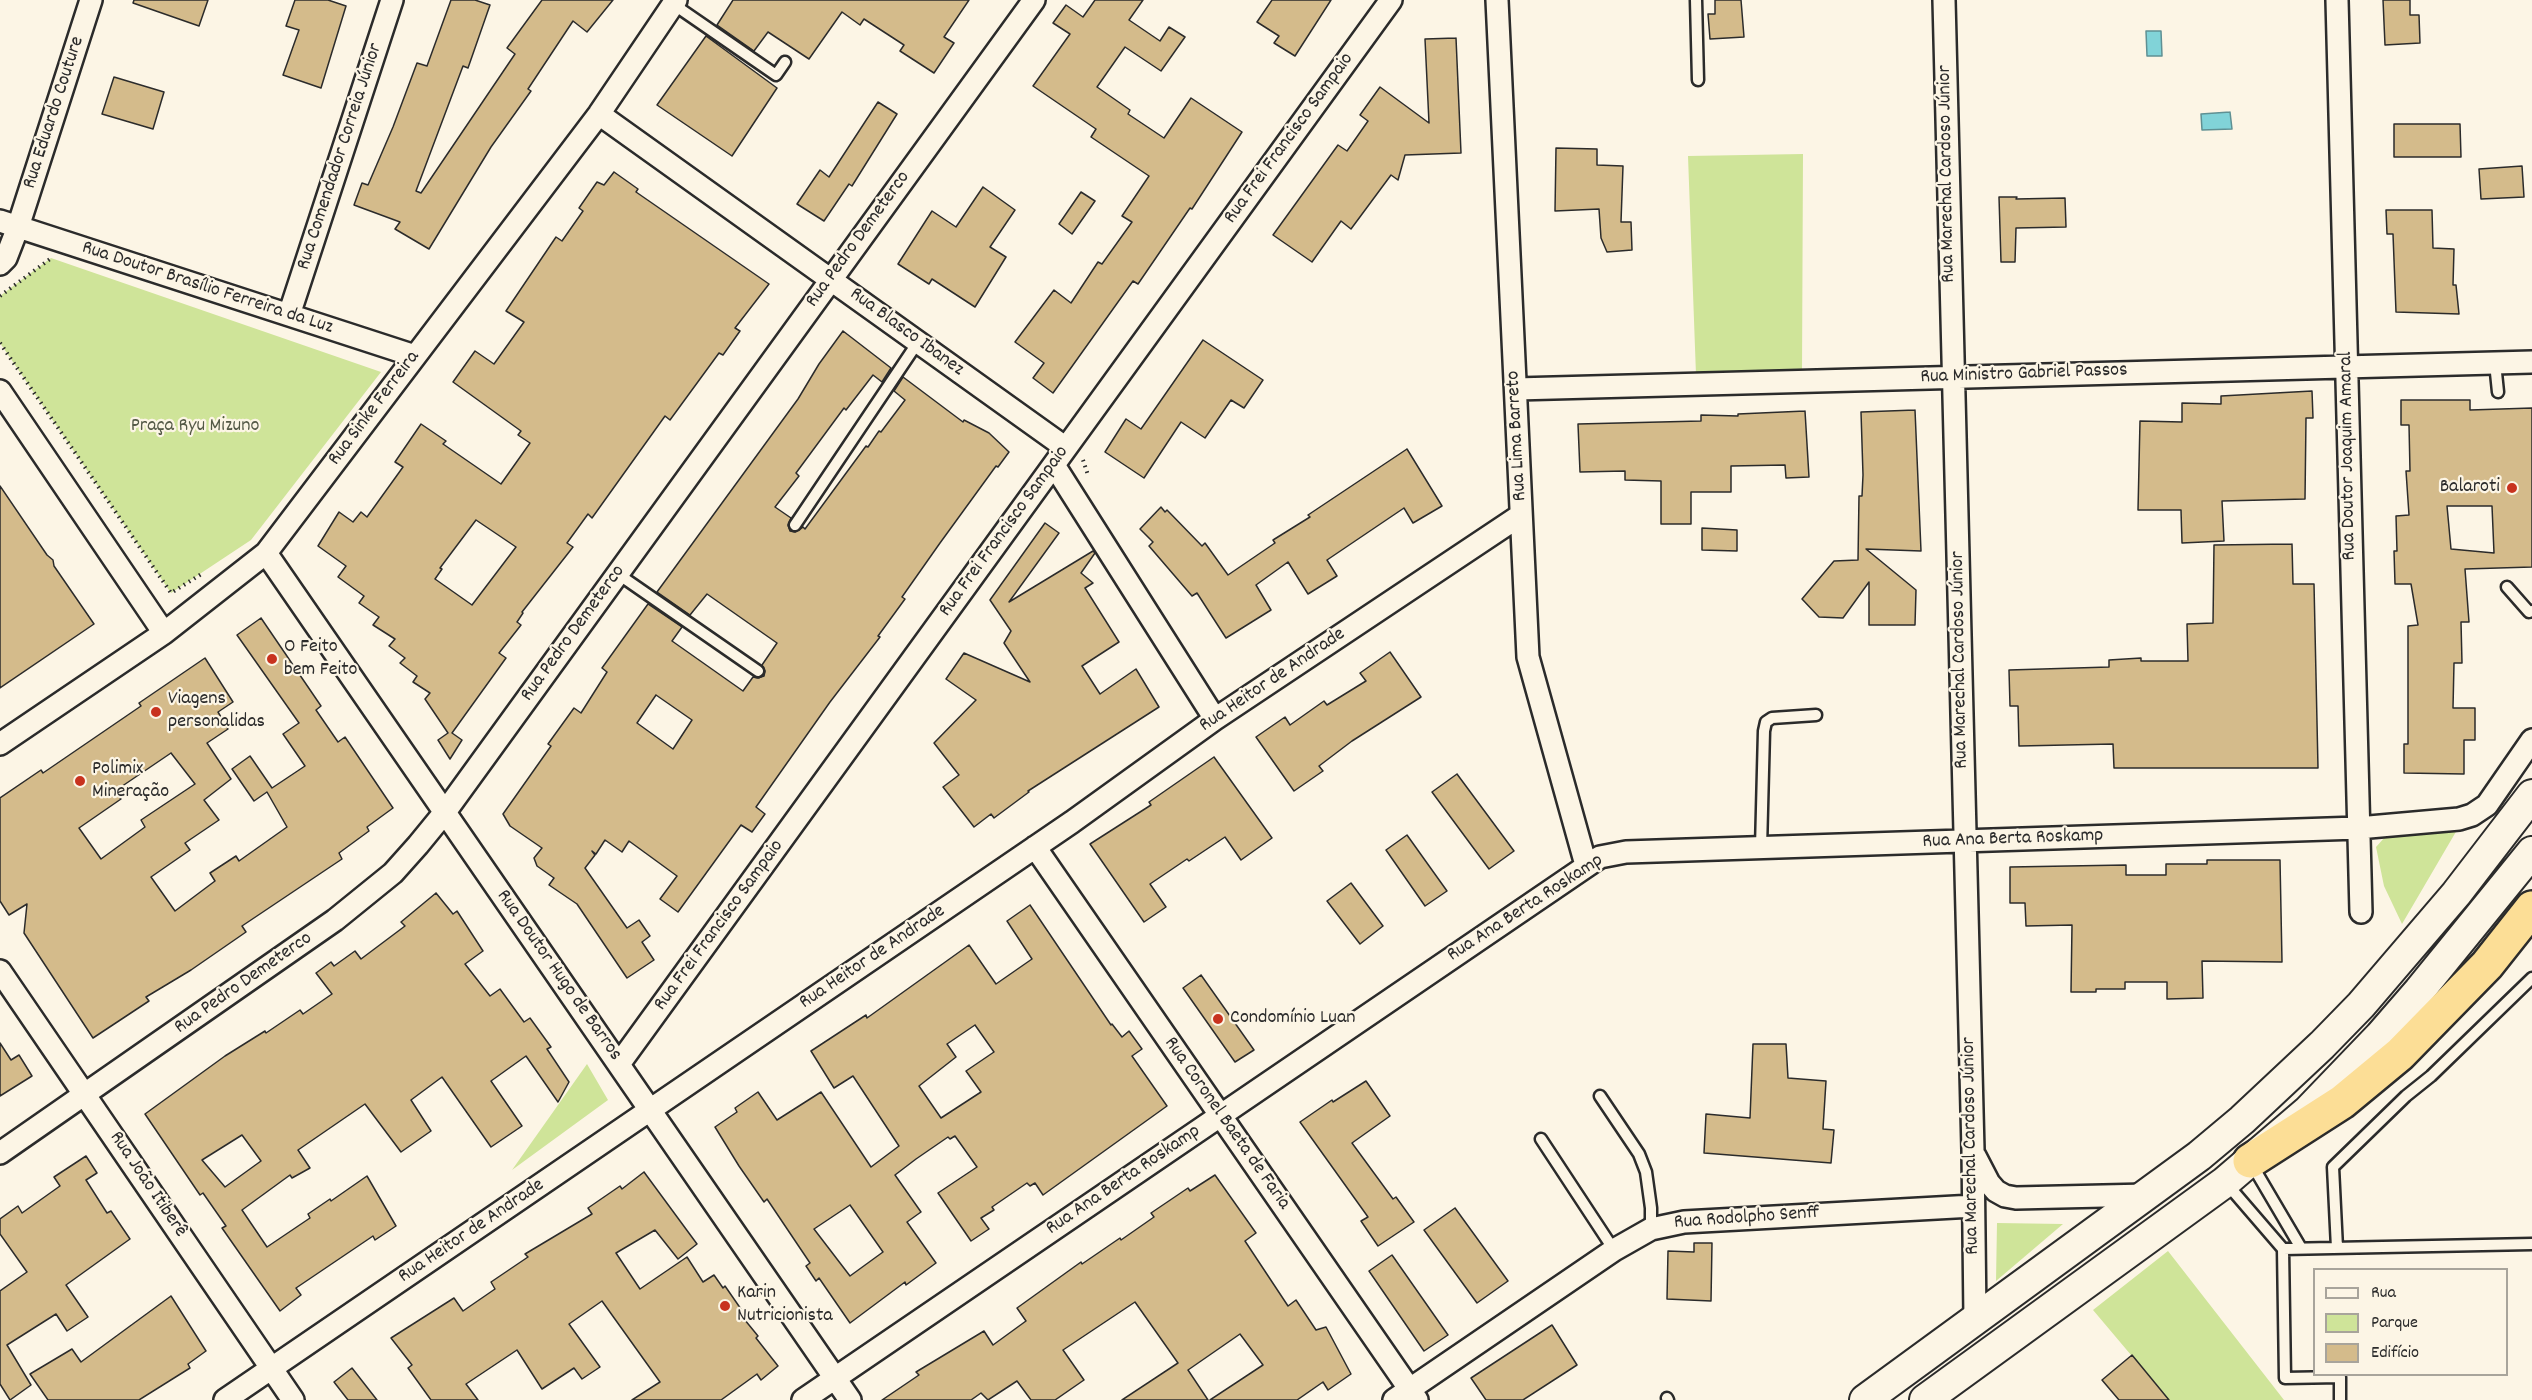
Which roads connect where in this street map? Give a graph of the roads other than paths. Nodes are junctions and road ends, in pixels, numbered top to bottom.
1 (91, 0) edge
2 (392, 0) edge
3 (1034, 0) edge
4 (1391, 0) edge
5 (1497, 0) edge
6 (1696, 0) edge
7 (1944, 0) edge
8 (2337, 0) edge
9 (675, 2) edge
10 (785, 62) dead end
11 (1698, 80) dead end
12 (599, 114) junction
13 (9, 224) edge
14 (0, 264) edge
15 (831, 279) junction
16 (289, 315) junction
17 (918, 342) junction
18 (415, 356) junction
19 (2532, 362) edge
20 (2495, 363) junction
21 (2347, 367) junction
22 (1953, 377) junction
23 (1516, 389) junction
24 (0, 391) edge
25 (2498, 392) dead end
26 (1068, 455) junction
27 (1521, 515) junction
28 (795, 525) dead end
29 (266, 553) junction
30 (618, 574) junction
31 (2507, 587) dead end
32 (2532, 611) edge
33 (164, 633) junction
34 (758, 671) dead end
35 (1816, 715) dead end
36 (1215, 719) junction
37 (2532, 740) edge
38 (0, 744) edge
39 (2532, 795) edge
40 (445, 812) junction
41 (2358, 828) junction
42 (1965, 841) junction
43 (1035, 847) junction
44 (1761, 848) junction
45 (2532, 852) edge
46 (1586, 865) junction
47 (2532, 908) edge
48 (2361, 912) dead end
49 (0, 971) edge
50 (2532, 978) edge
51 (619, 1064) junction
52 (85, 1095) junction
53 (1600, 1096) dead end
54 (650, 1110) junction
55 (1220, 1115) junction
56 (1541, 1139) dead end
57 (1973, 1150) junction
58 (0, 1153) edge
59 (2250, 1161) junction
60 (2225, 1182) junction
61 (2147, 1194) junction
62 (1973, 1206) junction
63 (1651, 1228) junction
64 (2532, 1244) edge
65 (2283, 1248) junction
66 (2301, 1248) junction
67 (2337, 1248) junction
68 (1614, 1250) junction
69 (1975, 1319) junction
70 (272, 1368) junction
71 (835, 1378) junction
72 (1407, 1396) edge
73 (225, 1400) edge
74 (293, 1400) edge
75 (803, 1400) edge
76 (850, 1400) edge
77 (1865, 1400) edge
78 (1925, 1400) edge
79 (2340, 1400) edge

1 - 13 street, Rua Eduardo Couture
2 - 16 street, Rua Comendador Correia Júnior
3 - 15 street, Rua Pedro Demeterco
4 - 26 street, Rua Frei Francisco Sampaio
5 - 23 street, Rua Lima Barreto
6 - 11 lane
7 - 22 street, Rua Marechal Cardoso Júnior
8 - 21 street, Rua Doutor Joaquim Amaral
9 - 10 lane
9 - 12 street, Rua Sinke Ferreira
12 - 15 street, Rua Blasco Ibanez
12 - 18 street, Rua Sinke Ferreira
13 - 14 street, Rua Eduardo Couture
13 - 16 street, Rua Doutor Brasílio Ferreira da Luz
15 - 17 street, Rua Blasco Ibanez
15 - 30 street, Rua Pedro Demeterco
16 - 18 street, Rua Doutor Brasílio Ferreira da Luz
17 - 26 street, Rua Blasco Ibanez
17 - 28 lane
18 - 29 street, Rua Sinke Ferreira
19 - 20 street, Rua Ministro Gabriel Passos
20 - 21 street, Rua Ministro Gabriel Passos
20 - 25 lane
21 - 22 street, Rua Ministro Gabriel Passos
21 - 41 street, Rua Doutor Joaquim Amaral
22 - 23 street, Rua Ministro Gabriel Passos
22 - 42 street, Rua Marechal Cardoso Júnior
23 - 27 street, Rua Lima Barreto
24 - 33 street
26 - 36 street, Rua Blasco Ibanez
26 - 51 street, Rua Frei Francisco Sampaio
27 - 36 street, Rua Heitor de Andrade
27 - 46 street, Rua Lima Barreto
29 - 33 street, Rua Sinke Ferreira
29 - 40 street, Rua Doutor Hugo de Barros
30 - 34 lane
30 - 40 street, Rua Pedro Demeterco
31 - 32 lane
33 - 38 street, Rua Sinke Ferreira
35 - 44 lane
36 - 43 street, Rua Heitor de Andrade
37 - 41 street, Rua Ana Berta Roskamp
39 - 61 main road
40 - 51 street, Rua Doutor Hugo de Barros
40 - 52 street, Rua Pedro Demeterco
41 - 42 street, Rua Ana Berta Roskamp
41 - 48 street, Rua Doutor Joaquim Amaral
42 - 44 street, Rua Ana Berta Roskamp
42 - 57 street, Rua Marechal Cardoso Júnior
43 - 54 street, Rua Heitor de Andrade
43 - 55 street, Rua Coronel Baeta de Faria
44 - 46 street, Rua Ana Berta Roskamp
45 - 59 main road
46 - 55 street, Rua Ana Berta Roskamp
47 - 59 highway
49 - 52 street, Rua João Itiberê
50 - 67 lane
51 - 54 street, Rua Doutor Hugo de Barros
52 - 58 street, Rua Pedro Demeterco
52 - 70 street, Rua João Itiberê
53 - 63 lane
54 - 70 street, Rua Heitor de Andrade
54 - 71 street, Rua Doutor Hugo de Barros
55 - 71 street, Rua Ana Berta Roskamp
55 - 72 street, Rua Coronel Baeta de Faria
56 - 68 lane
57 - 61 street
57 - 62 street, Rua Marechal Cardoso Júnior
59 - 60 main road
59 - 66 lane
60 - 65 lane
60 - 78 main road
61 - 69 main road
62 - 63 street, Rua Rodolpho Senff
62 - 69 street, Rua Marechal Cardoso Júnior
63 - 68 street, Rua Rodolpho Senff
64 - 67 lane
65 - 66 lane
65 - 79 lane
66 - 67 lane
68 - 72 street, Rua Rodolpho Senff
69 - 77 main road
70 - 73 street, Rua Heitor de Andrade
70 - 74 street, Rua João Itiberê
71 - 75 street, Rua Ana Berta Roskamp
71 - 76 street, Rua Doutor Hugo de Barros

